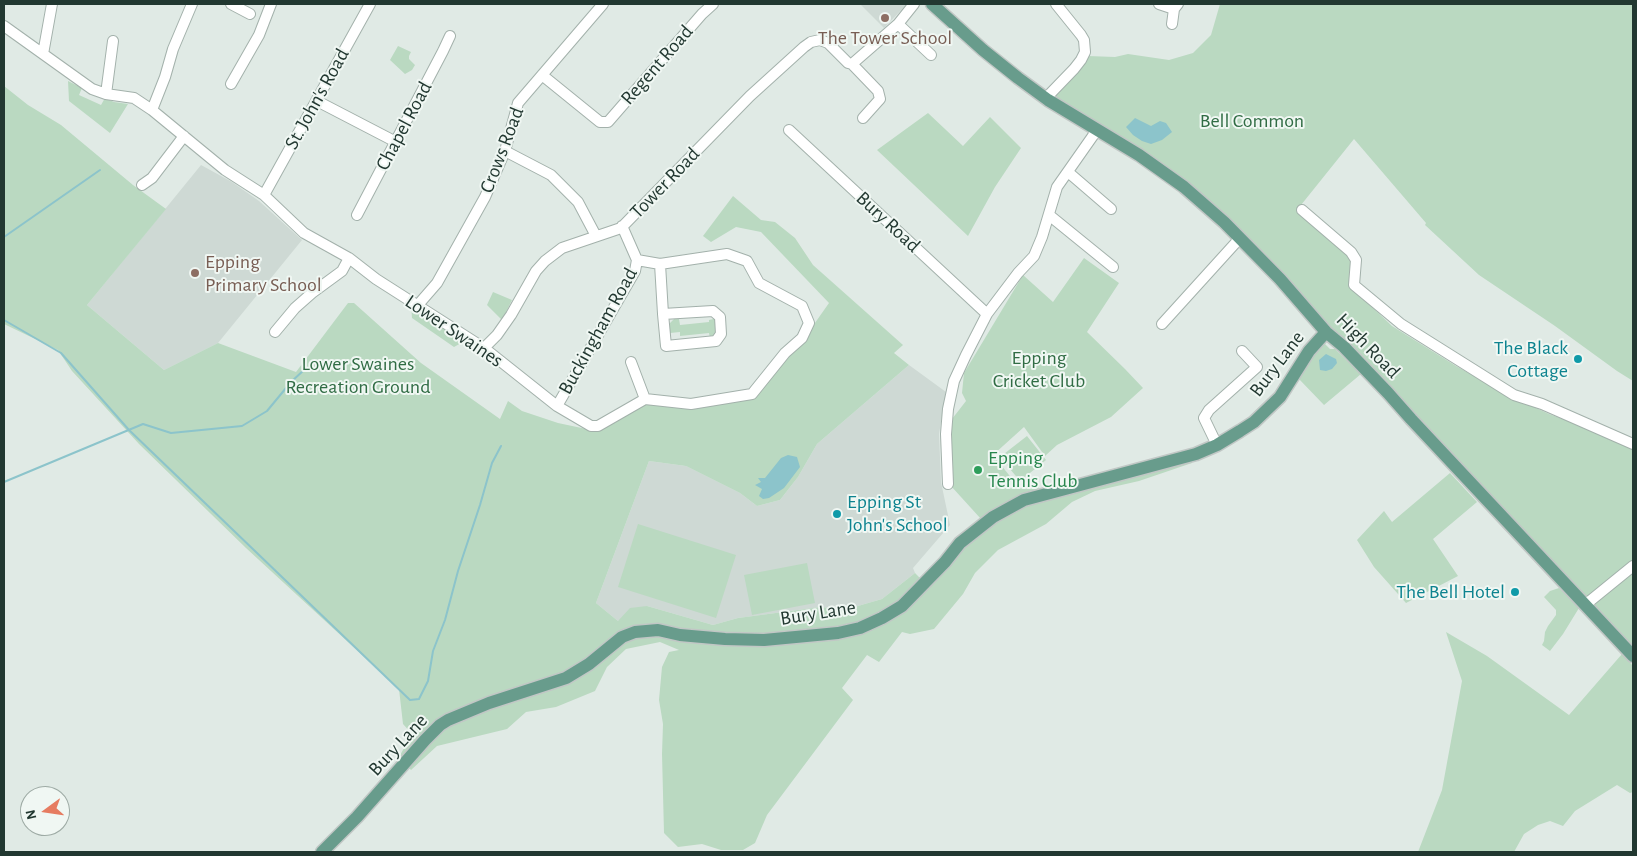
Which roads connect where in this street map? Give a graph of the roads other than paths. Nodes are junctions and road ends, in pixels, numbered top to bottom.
1 (52, 4) edge
2 (192, 4) edge
3 (231, 4) edge
4 (271, 4) edge
5 (370, 4) edge
6 (602, 4) edge
7 (713, 4) edge
8 (914, 4) edge
9 (932, 4) edge
10 (1159, 4) edge
11 (1060, 5) edge
12 (1176, 6) edge
13 (250, 14) dead end
14 (898, 24) junction
15 (1172, 24) dead end
16 (4, 26) edge
17 (450, 36) dead end
18 (113, 42) dead end
19 (43, 54) junction
20 (931, 55) dead end
21 (852, 64) junction
22 (542, 75) junction
23 (231, 84) dead end
24 (106, 94) junction
25 (1046, 98) junction
26 (317, 101) junction
27 (152, 110) junction
28 (863, 118) dead end
29 (788, 130) dead end
30 (1097, 130) junction
31 (184, 136) junction
32 (396, 142) junction
33 (505, 151) junction
34 (1068, 172) junction
35 (142, 185) dead end
36 (264, 195) junction
37 (1111, 209) dead end
38 (1302, 210) dead end
39 (357, 215) dead end
40 (1049, 215) junction
41 (622, 226) junction
42 (596, 236) junction
43 (1240, 238) junction
44 (349, 258) junction
45 (637, 260) junction
46 (660, 264) junction
47 (1113, 267) dead end
48 (417, 306) junction
49 (663, 314) junction
50 (987, 314) junction
51 (1162, 324) dead end
52 (275, 332) dead end
53 (1326, 332) junction
54 (484, 348) junction
55 (1242, 351) dead end
56 (631, 362) dead end
57 (645, 399) junction
58 (557, 406) junction
59 (1633, 444) edge
60 (1217, 445) junction
61 (948, 484) dead end
62 (1633, 566) edge
63 (1585, 605) junction
64 (1633, 656) edge
65 (322, 852) edge

1 - 19 street
2 - 27 street
3 - 13 street
4 - 23 street
5 - 26 street, St. John's Road
6 - 22 street, Crows Road
7 - 22 street, Regent Road
8 - 14 street
9 - 25 main road, High Road
10 - 12 street
11 - 25 street
12 - 15 street
14 - 20 street
14 - 21 street
16 - 19 street, Lower Swaines
17 - 32 street, Chapel Road
18 - 24 street
19 - 24 street, Lower Swaines
21 - 28 street, Tower Road
21 - 41 street, Tower Road
22 - 33 street, Crows Road
24 - 27 street, Lower Swaines
25 - 30 main road, High Road
26 - 32 street
26 - 36 street, St. John's Road
27 - 31 street, Lower Swaines
29 - 50 street, Bury Road
30 - 34 street
30 - 43 main road, High Road
31 - 35 street
31 - 36 street, Lower Swaines
32 - 39 street, Chapel Road
33 - 42 street
33 - 48 street, Crows Road
34 - 37 street
34 - 40 street
36 - 44 street, Lower Swaines
38 - 59 street
40 - 47 street
40 - 50 street
41 - 42 street, Tower Road
41 - 45 street, Buckingham Road
42 - 54 street, Tower Road
43 - 51 street
43 - 53 main road, High Road
44 - 48 street, Lower Swaines
44 - 52 street
45 - 46 street, Buckingham Road
45 - 58 street, Buckingham Road
46 - 49 street
46 - 57 street, Buckingham Road
48 - 54 street, Lower Swaines
49 - 49 street
50 - 61 street
53 - 60 main road, Bury Lane
53 - 63 main road, High Road
54 - 58 street, Lower Swaines
55 - 60 street
56 - 57 street
57 - 58 street, Buckingham Road
60 - 65 main road, Bury Lane
62 - 63 street
63 - 64 main road, High Road

